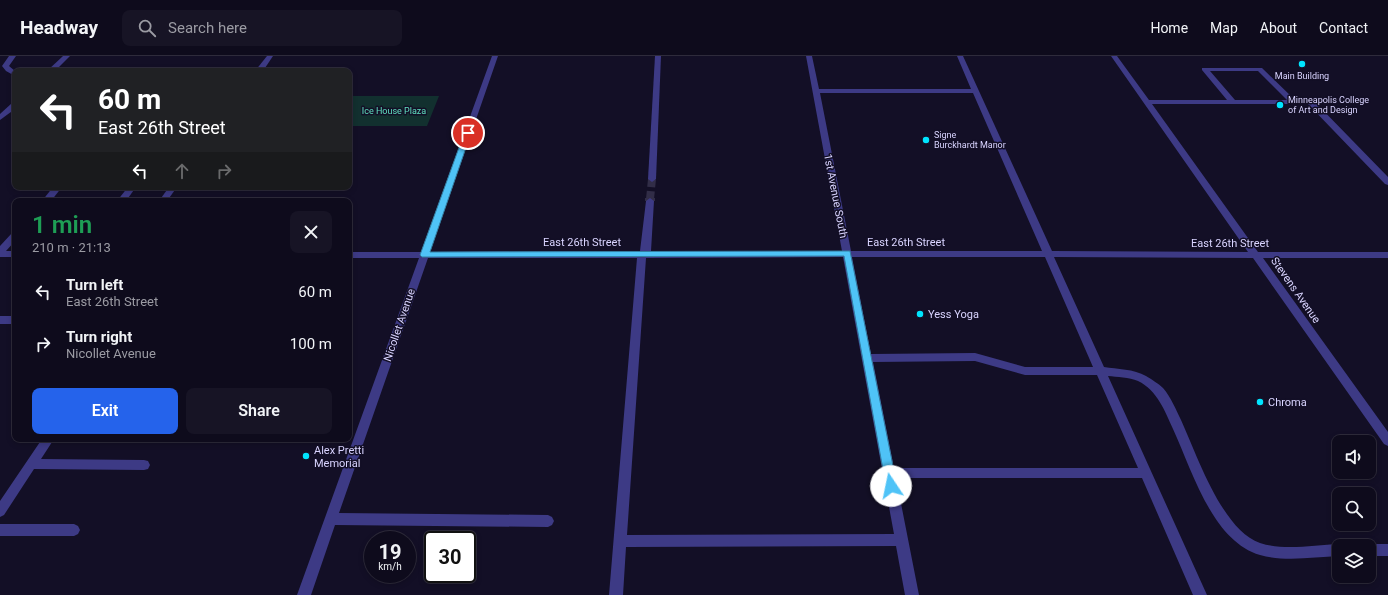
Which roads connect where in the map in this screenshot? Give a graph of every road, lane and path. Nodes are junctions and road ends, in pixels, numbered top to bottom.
1 (13, 56) edge
2 (67, 56) edge
3 (270, 56) edge
4 (495, 56) edge
5 (658, 56) edge
6 (810, 56) edge
7 (960, 56) edge
8 (1114, 56) edge
9 (54, 68) edge
10 (261, 68) edge
11 (12, 72) edge
12 (816, 91) junction
13 (976, 91) junction
14 (1147, 102) junction
15 (1233, 102) junction
16 (1293, 102) junction
17 (12, 107) edge
18 (0, 118) edge
19 (652, 179) tunnel mouth
20 (1388, 182) edge
21 (55, 190) edge
22 (130, 190) edge
23 (49, 198) edge
24 (123, 198) edge
25 (650, 201) tunnel mouth
26 (12, 239) edge
27 (0, 253) edge
28 (12, 254) edge
29 (644, 254) junction
30 (847, 254) junction
31 (1049, 254) junction
32 (352, 255) edge
33 (424, 255) junction
34 (1256, 255) junction
35 (1388, 255) edge
36 (0, 320) edge
37 (12, 320) edge
38 (867, 358) junction
39 (1100, 371) junction
40 (1388, 441) edge
41 (46, 442) edge
42 (32, 464) junction
43 (144, 466) dead end
44 (1145, 472) junction
45 (889, 473) junction
46 (0, 511) edge
47 (331, 519) junction
48 (548, 521) dead end
49 (0, 530) edge
50 (74, 530) dead end
51 (902, 540) junction
52 (620, 541) junction
53 (1332, 550) edge
54 (1376, 550) edge
55 (1388, 550) edge
56 (304, 595) edge
57 (616, 595) edge
58 (912, 595) edge
59 (1200, 595) edge

1 - 11 street
2 - 9 street
3 - 10 street
4 - 33 street, Nicollet Avenue
5 - 19 street
6 - 12 street, 1st Avenue South
7 - 13 street
8 - 14 street, Stevens Avenue
12 - 13 street
12 - 30 street, 1st Avenue South
13 - 31 street
14 - 15 street
14 - 34 street, Stevens Avenue
15 - 16 street
15 - 16 street
16 - 20 street
17 - 18 street
21 - 23 street
22 - 24 street
25 - 29 street
26 - 27 street
27 - 28 street
29 - 30 street, East 26th Street
29 - 33 street, East 26th Street
29 - 52 street
30 - 31 street, East 26th Street
30 - 38 street, 1st Avenue South
31 - 34 street, East 26th Street
31 - 39 street
32 - 33 street, East 26th Street
33 - 47 street, Nicollet Avenue
34 - 35 street, East 26th Street
34 - 40 street, Stevens Avenue
36 - 37 street
38 - 39 street
38 - 45 street, 1st Avenue South
39 - 44 street
39 - 53 street
41 - 42 street
42 - 43 street
42 - 46 street
44 - 45 street
44 - 59 street
45 - 51 street, 1st Avenue South
47 - 48 street
47 - 56 street, Nicollet Avenue
49 - 50 street
51 - 52 street
51 - 58 street, 1st Avenue South
52 - 57 street
54 - 55 street

